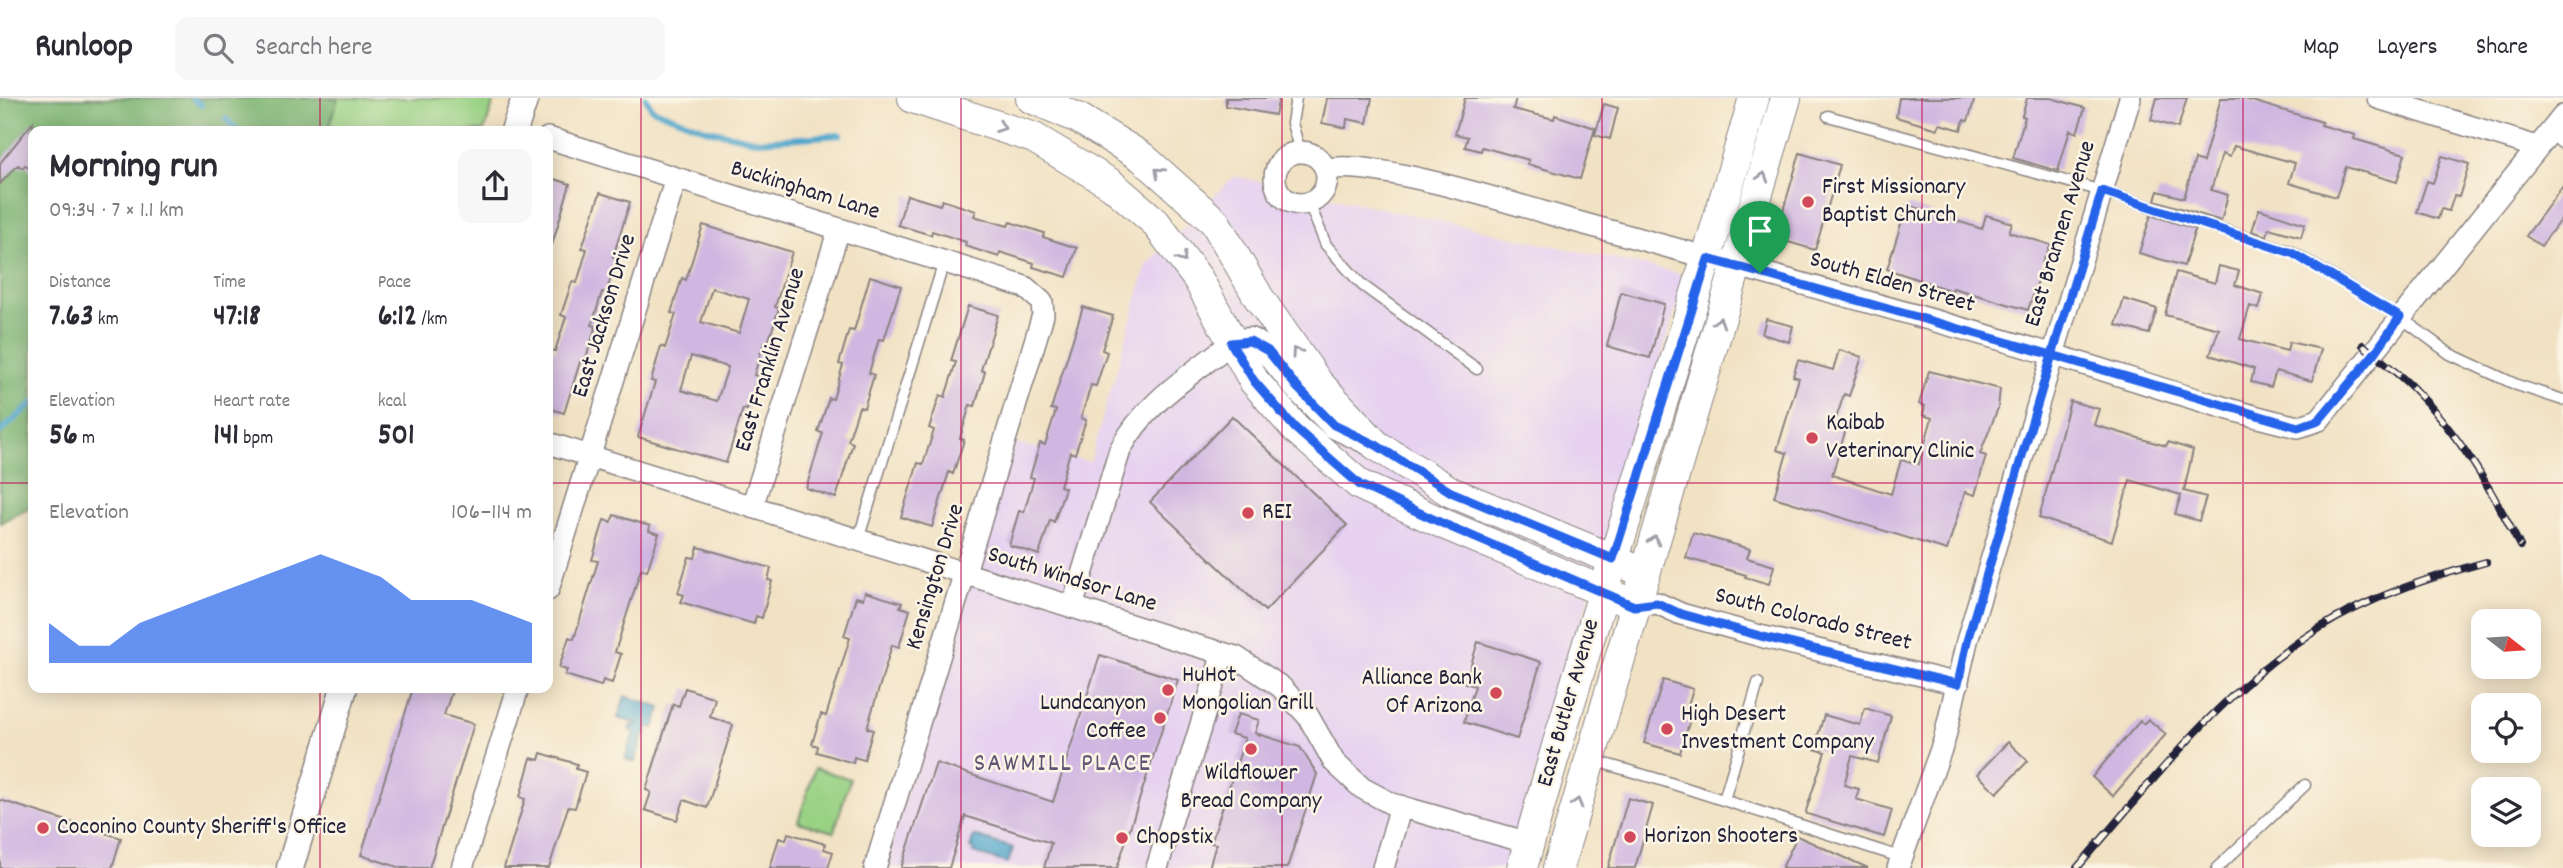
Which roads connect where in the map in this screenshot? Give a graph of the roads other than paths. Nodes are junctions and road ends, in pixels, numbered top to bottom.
1 (525, 98) edge
2 (913, 98) edge
3 (1031, 98) edge
4 (1296, 98) edge
5 (1754, 98) edge
6 (1786, 98) edge
7 (2130, 98) edge
8 (2378, 98) edge
9 (1828, 116) dead end
10 (2563, 116) edge
11 (519, 126) edge
12 (553, 140) edge
13 (2550, 141) edge
14 (1300, 152) junction
15 (1326, 170) junction
16 (676, 178) junction
17 (2102, 191) junction
18 (1309, 203) junction
19 (839, 229) junction
20 (944, 262) junction
21 (1722, 262) junction
22 (1042, 302) joint
23 (2400, 317) junction
24 (1231, 343) junction
25 (2052, 355) junction
26 (1477, 369) dead end
27 (2563, 400) edge
28 (553, 445) edge
29 (1376, 445) junction
30 (589, 456) junction
31 (752, 507) junction
32 (858, 540) junction
33 (1613, 559) junction
34 (1644, 572) junction
35 (964, 573) junction
36 (553, 574) edge
37 (1602, 592) junction
38 (1646, 604) junction
39 (1072, 607) junction
40 (1223, 653) junction
41 (1758, 683) dead end
42 (1958, 684) junction
43 (342, 693) edge
44 (516, 693) edge
45 (1590, 760) junction
46 (2305, 785) dead end
47 (1724, 800) junction
48 (1401, 806) junction
49 (1526, 855) edge
50 (1900, 863) edge
51 (290, 868) edge
52 (462, 868) edge
53 (875, 868) edge
54 (1157, 868) edge
55 (1383, 868) edge
56 (1558, 868) edge
57 (2217, 868) edge

1 - 11 street
2 -> 24 main road
29 -> 3 main road
4 - 14 lane
5 - 21 main road, East Butler Avenue
21 -> 6 main road, East Butler Avenue
7 - 17 street, East Brannen Avenue
8 - 13 street
9 - 17 lane
10 - 13 street
12 - 16 street, Buckingham Lane
13 - 23 street
14 - 15 street
14 - 18 street
15 - 18 street
15 - 21 street, South Elden Street
16 - 19 street, Buckingham Lane
16 - 30 street, East Jackson Drive
17 - 23 lane
17 - 25 street, East Brannen Avenue
18 - 26 lane
19 - 20 street, Buckingham Lane
19 - 31 street, East Franklin Avenue
20 - 22 street, Buckingham Lane
20 - 32 lane
21 - 25 street, South Elden Street
21 - 33 main road, East Butler Avenue
34 -> 21 main road, East Butler Avenue
22 - 35 street, Kensington Drive
23 - 25 street, South Elden Street
23 - 27 lane
24 - 29 street
24 - 37 main road
24 - 39 street
25 - 42 street, East Brannen Avenue
28 - 30 street, South Windsor Lane
29 - 33 main road
30 - 31 street, South Windsor Lane
30 - 36 street, East Jackson Drive
31 - 32 street, South Windsor Lane
32 - 35 street, South Windsor Lane
33 - 34 main road
33 - 37 main road, East Butler Avenue
34 - 38 main road, East Butler Avenue
35 - 39 street, South Windsor Lane
35 - 53 street, Kensington Drive
37 - 38 main road
37 - 49 main road, East Butler Avenue
38 - 42 street, South Colorado Street
38 - 45 main road, East Butler Avenue
39 - 40 street, South Windsor Lane
40 - 48 street, South Windsor Lane
40 - 54 street
41 - 47 lane
42 - 50 street, East Brannen Avenue
43 - 51 street
44 - 52 street
45 - 47 lane
56 -> 45 main road, East Butler Avenue
46 - 57 lane
47 - 50 lane
48 - 49 street, South Windsor Lane
48 - 55 street

